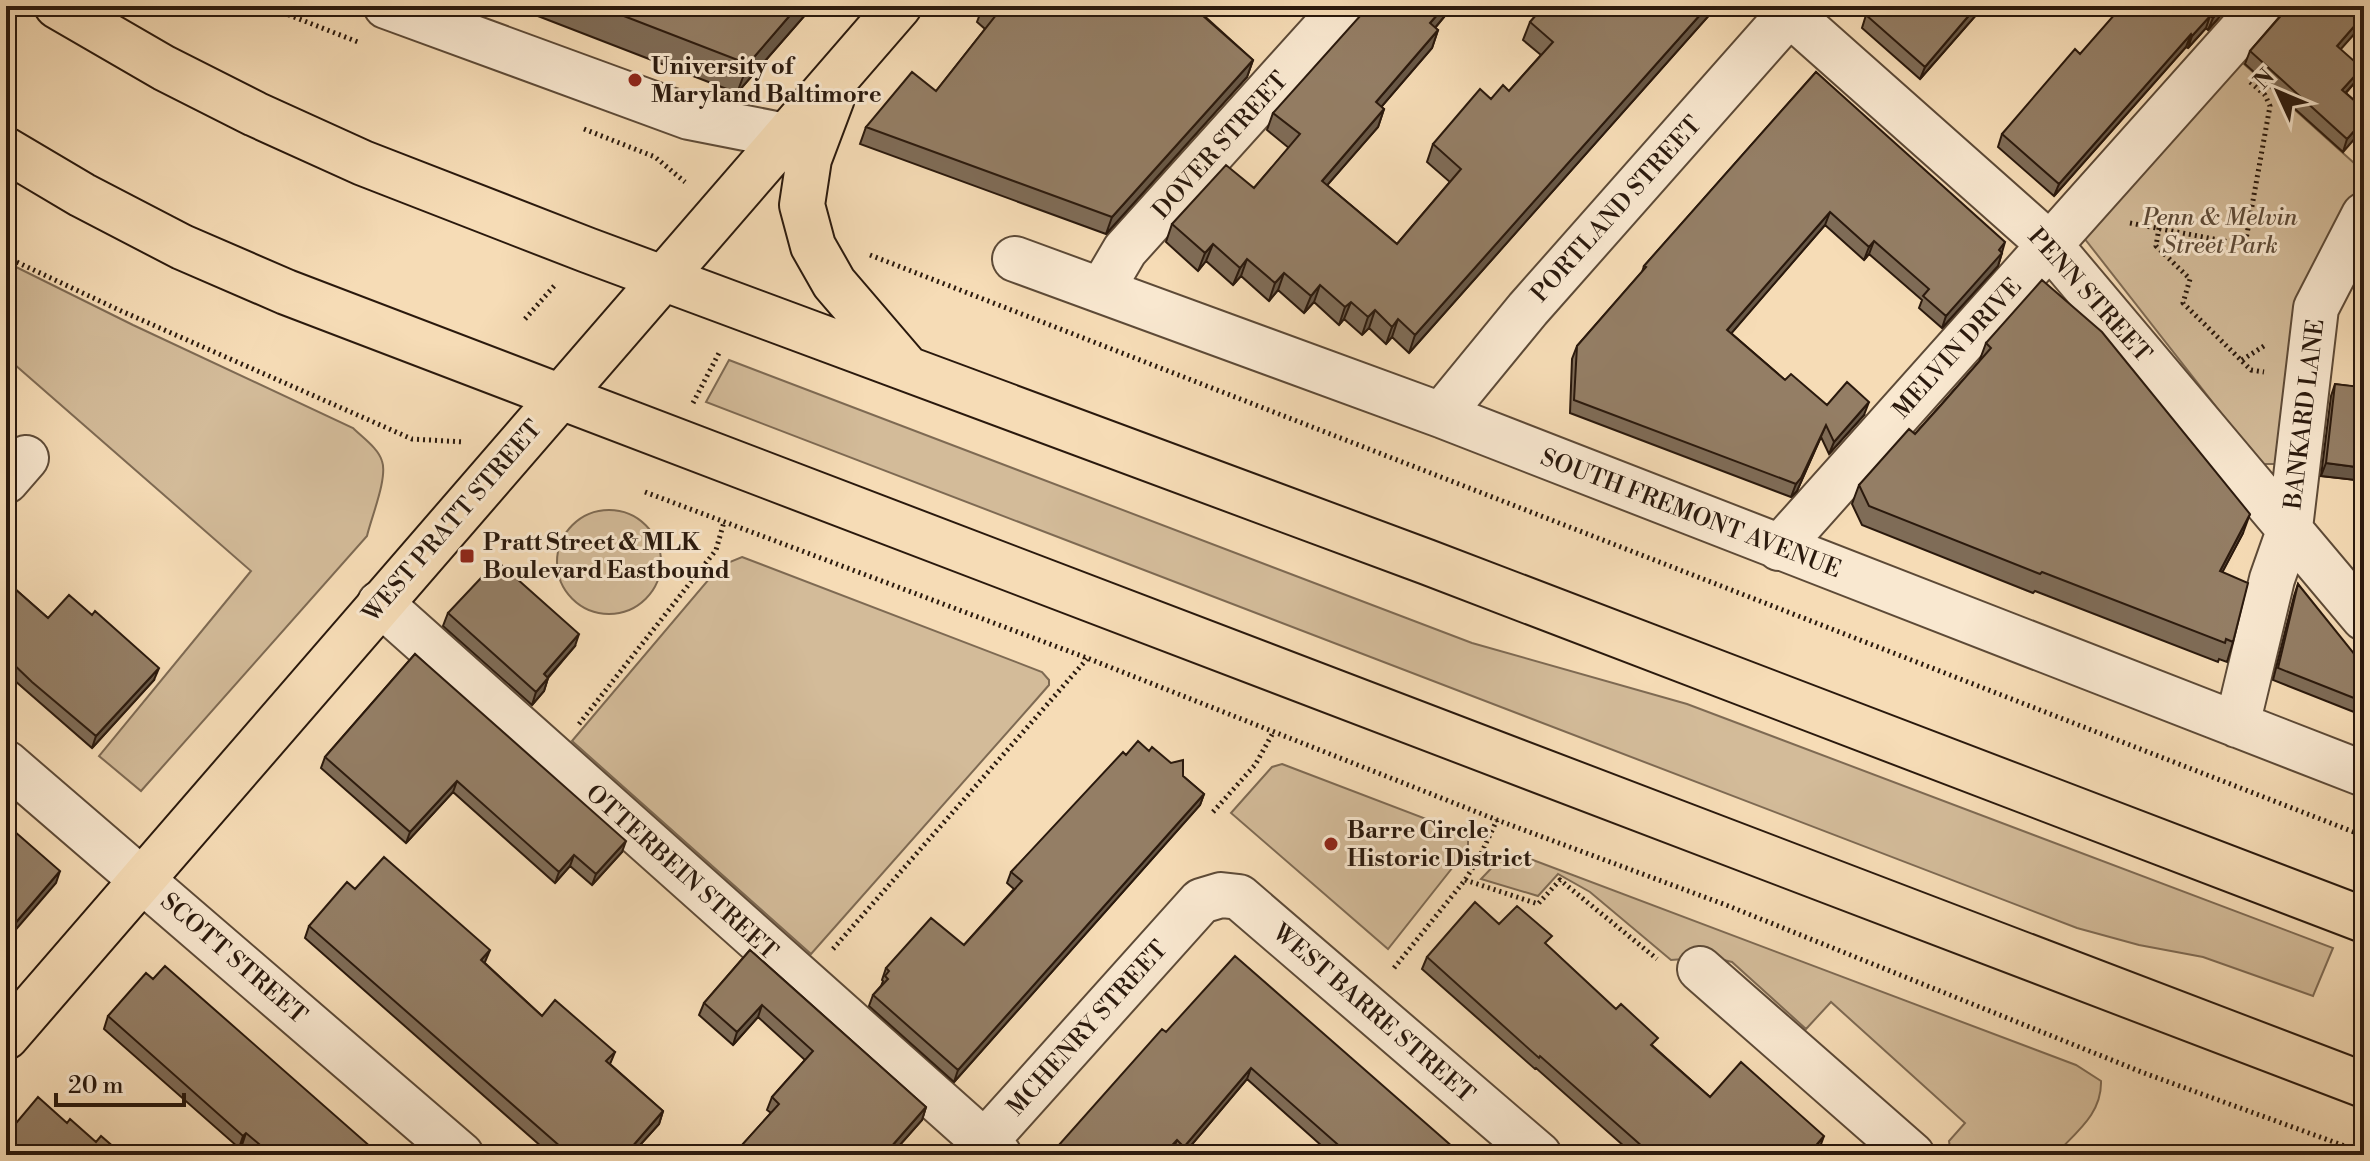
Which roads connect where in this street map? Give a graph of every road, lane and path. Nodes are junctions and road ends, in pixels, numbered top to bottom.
1 (57, 6) edge
2 (386, 6) edge
3 (899, 6) edge
4 (1345, 6) edge
5 (2263, 6) edge
6 (1789, 8) edge
7 (841, 72) junction
8 (2246, 80) dead end
9 (786, 136) junction
10 (6, 150) edge
11 (2364, 215) edge
12 (2121, 221) dead end
13 (2159, 228) junction
14 (2049, 244) junction
15 (865, 253) dead end
16 (6, 257) edge
17 (1015, 259) dead end
18 (662, 278) junction
19 (556, 284) dead end
20 (1102, 289) junction
21 (525, 319) dead end
22 (720, 351) dead end
23 (911, 371) junction
24 (2265, 372) dead end
25 (559, 396) junction
26 (690, 407) dead end
27 (1441, 415) junction
28 (465, 442) dead end
29 (645, 492) dead end
30 (724, 522) junction
31 (2290, 528) junction
32 (1779, 548) junction
33 (380, 603) junction
34 (2364, 618) edge
35 (1087, 658) junction
36 (2237, 725) junction
37 (1274, 731) junction
38 (571, 733) dead end
39 (6, 763) edge
40 (2364, 774) edge
41 (1213, 812) dead end
42 (1497, 820) junction
43 (2364, 836) edge
44 (142, 879) junction
45 (1465, 880) junction
46 (1201, 901) joint
47 (2364, 920) edge
48 (824, 959) dead end
49 (1394, 968) dead end
50 (1700, 969) joint
51 (6, 1037) edge
52 (2364, 1085) edge
53 (986, 1151) edge
54 (2364, 1153) edge
55 (461, 1155) edge
56 (1539, 1155) edge
57 (1912, 1155) edge

1 - 18 main road
2 - 9 street
3 - 7 main road, WEST PRATT STREET
4 - 20 street, DOVER STREET
5 - 14 street, MELVIN DRIVE
6 - 14 street, PENN STREET
6 - 27 street, PORTLAND STREET
7 - 9 main road, WEST PRATT STREET
7 - 23 main road
8 - 13 path
9 - 18 main road, WEST PRATT STREET
10 - 25 main road
11 - 31 street, BANKARD LANE
12 - 13 path
13 - 24 path
14 - 31 street, PENN STREET
14 - 32 street, MELVIN DRIVE
15 - 43 path
16 - 28 path
17 - 20 street, SOUTH FREMONT AVENUE
18 - 23 main road
18 - 25 main road, WEST PRATT STREET
19 - 21 path
20 - 27 street, SOUTH FREMONT AVENUE
22 - 26 path
23 - 47 main road
25 - 33 main road, WEST PRATT STREET
25 - 52 main road
27 - 32 street, SOUTH FREMONT AVENUE
29 - 30 path
30 - 35 path
30 - 38 path
31 - 34 street, PENN STREET
31 - 36 street, BANKARD LANE
32 - 36 street, SOUTH FREMONT AVENUE
33 - 44 main road, WEST PRATT STREET
33 - 53 street, OTTERBEIN STREET
35 - 37 path
35 - 48 path
36 - 40 street, SOUTH FREMONT AVENUE
37 - 41 path
37 - 42 path
39 - 44 street, SCOTT STREET
42 - 45 path
42 - 54 path
44 - 51 main road, WEST PRATT STREET
44 - 55 street, SCOTT STREET
45 - 49 path
45 - 50 path
46 - 53 street, MCHENRY STREET
46 - 56 street, WEST BARRE STREET
50 - 57 street

